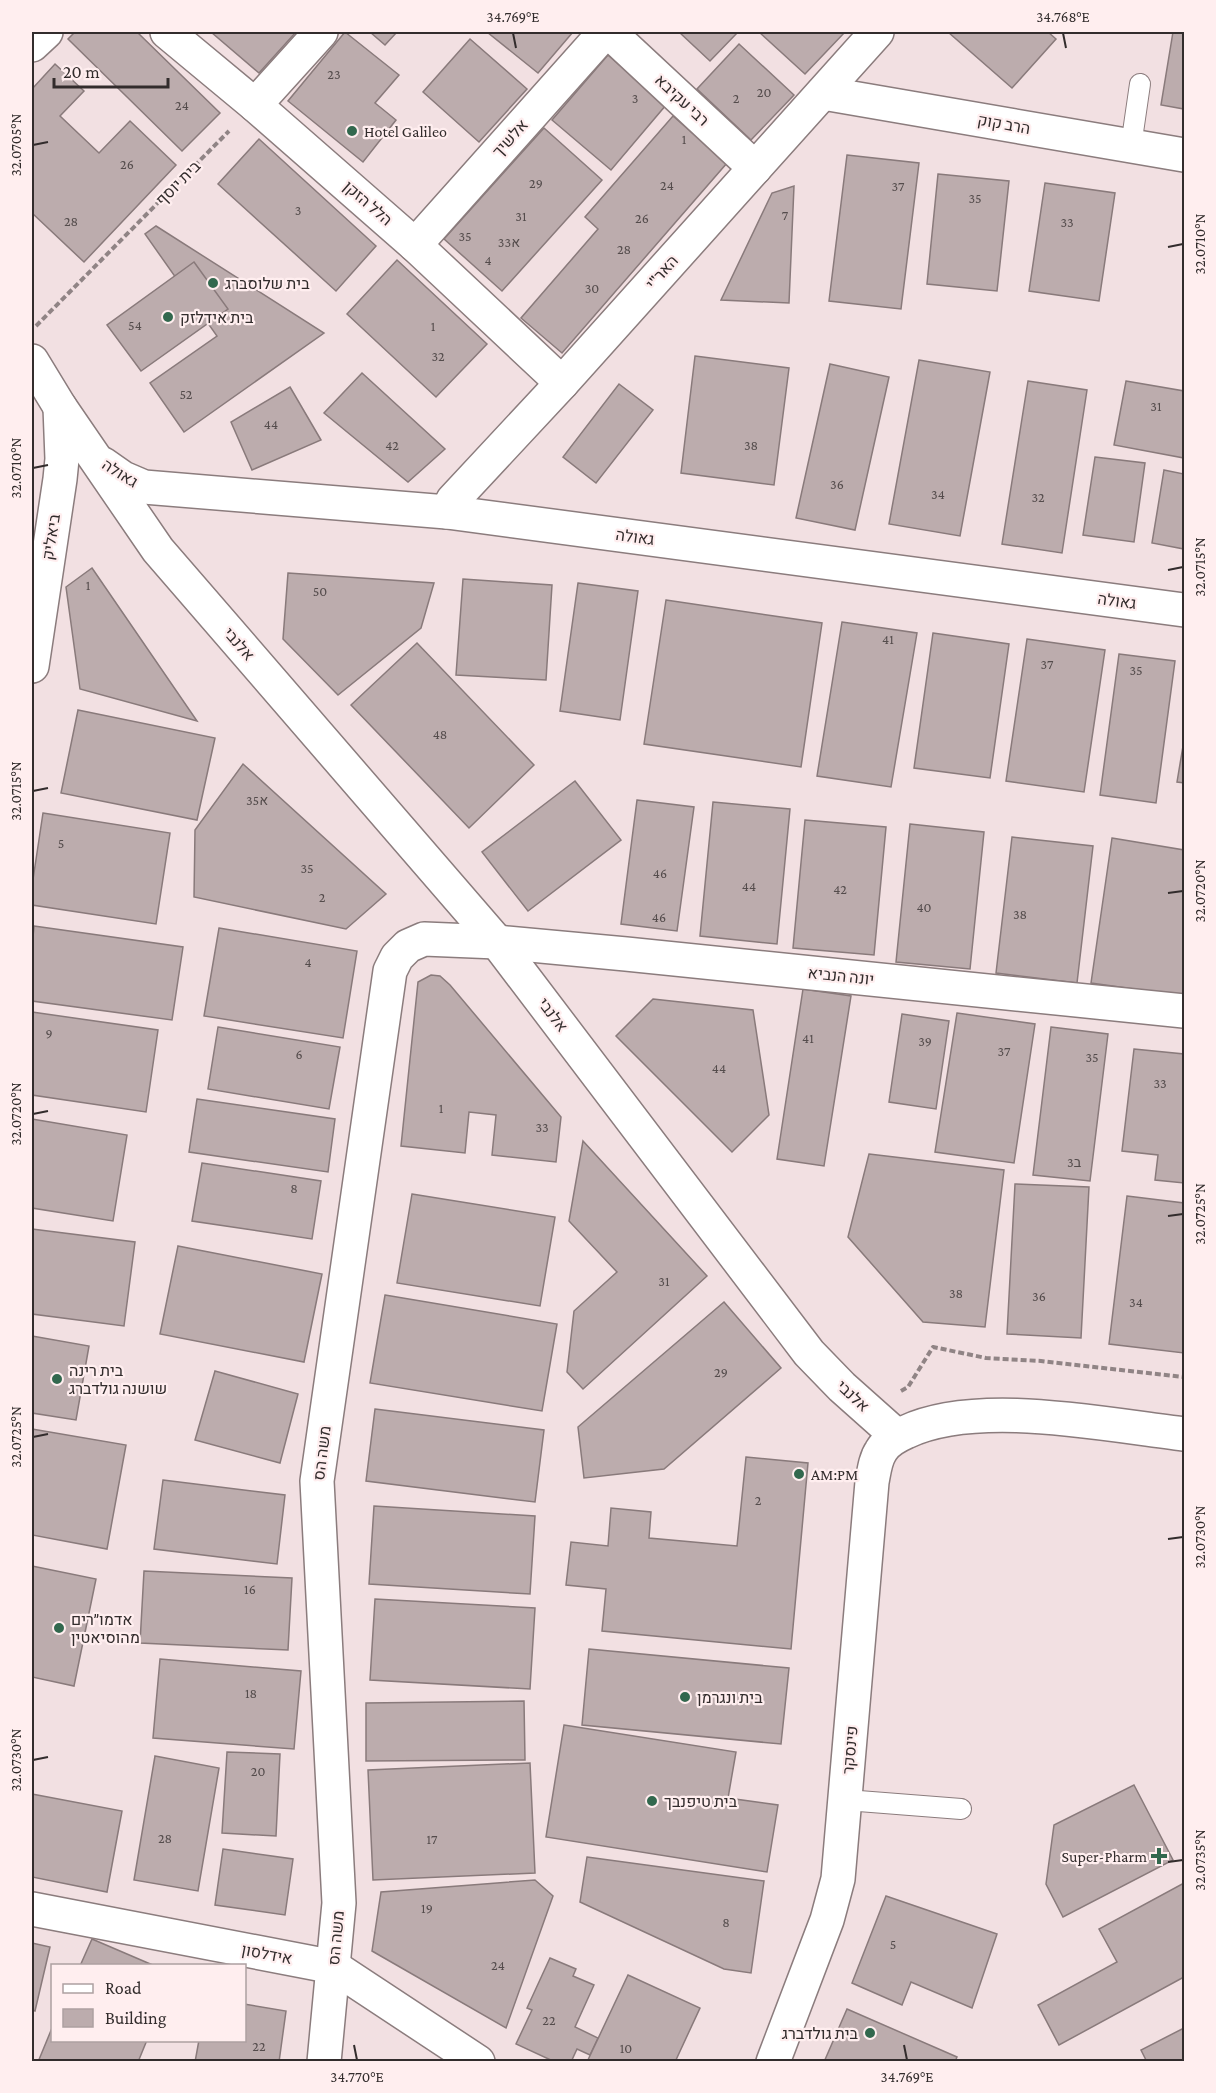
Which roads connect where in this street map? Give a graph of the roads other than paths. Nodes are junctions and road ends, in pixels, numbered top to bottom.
1 (46, 32) edge
2 (167, 32) edge
3 (321, 32) edge
4 (607, 32) edge
5 (877, 32) edge
6 (32, 45) edge
7 (1140, 84) dead end
8 (823, 93) junction
9 (255, 105) junction
10 (1131, 146) junction
11 (1185, 154) edge
12 (755, 168) junction
13 (415, 245) junction
14 (32, 362) edge
15 (32, 383) edge
16 (562, 383) junction
17 (60, 407) junction
18 (93, 455) junction
19 (447, 512) junction
20 (1185, 610) edge
21 (32, 666) edge
22 (498, 942) junction
23 (1185, 1011) edge
24 (1185, 1434) edge
25 (897, 1436) junction
26 (846, 1800) junction
27 (961, 1809) dead end
28 (32, 1909) edge
29 (334, 1967) junction
30 (324, 2061) edge
31 (478, 2061) edge
32 (773, 2061) edge

1 - 6 street
2 - 9 street, הלל הזקן
3 - 9 street
4 - 12 street, רבי עקיבא
4 - 13 street, אלשיך
5 - 8 street, האר"י
7 - 10 lane
8 - 10 street, הרב קוק
8 - 12 street, האר"י
9 - 13 street, הלל הזקן
10 - 11 street, הרב קוק
12 - 16 street, האר"י
13 - 16 street, הלל הזקן
14 - 17 street, אלנבי
15 - 17 street
16 - 19 street, האר"י
17 - 18 street, אלנבי
17 - 21 street, ביאליק
18 - 19 street, גאולה
18 - 22 street, אלנבי
19 - 20 street, גאולה
22 - 23 street, יונה הנביא
22 - 25 street, אלנבי
22 - 29 street, משה הס
24 - 25 street
25 - 26 street, פינסקר
26 - 27 lane
26 - 32 street, פינסקר
28 - 29 street, אידלסון
29 - 30 street, משה הס
29 - 31 street, אידלסון

